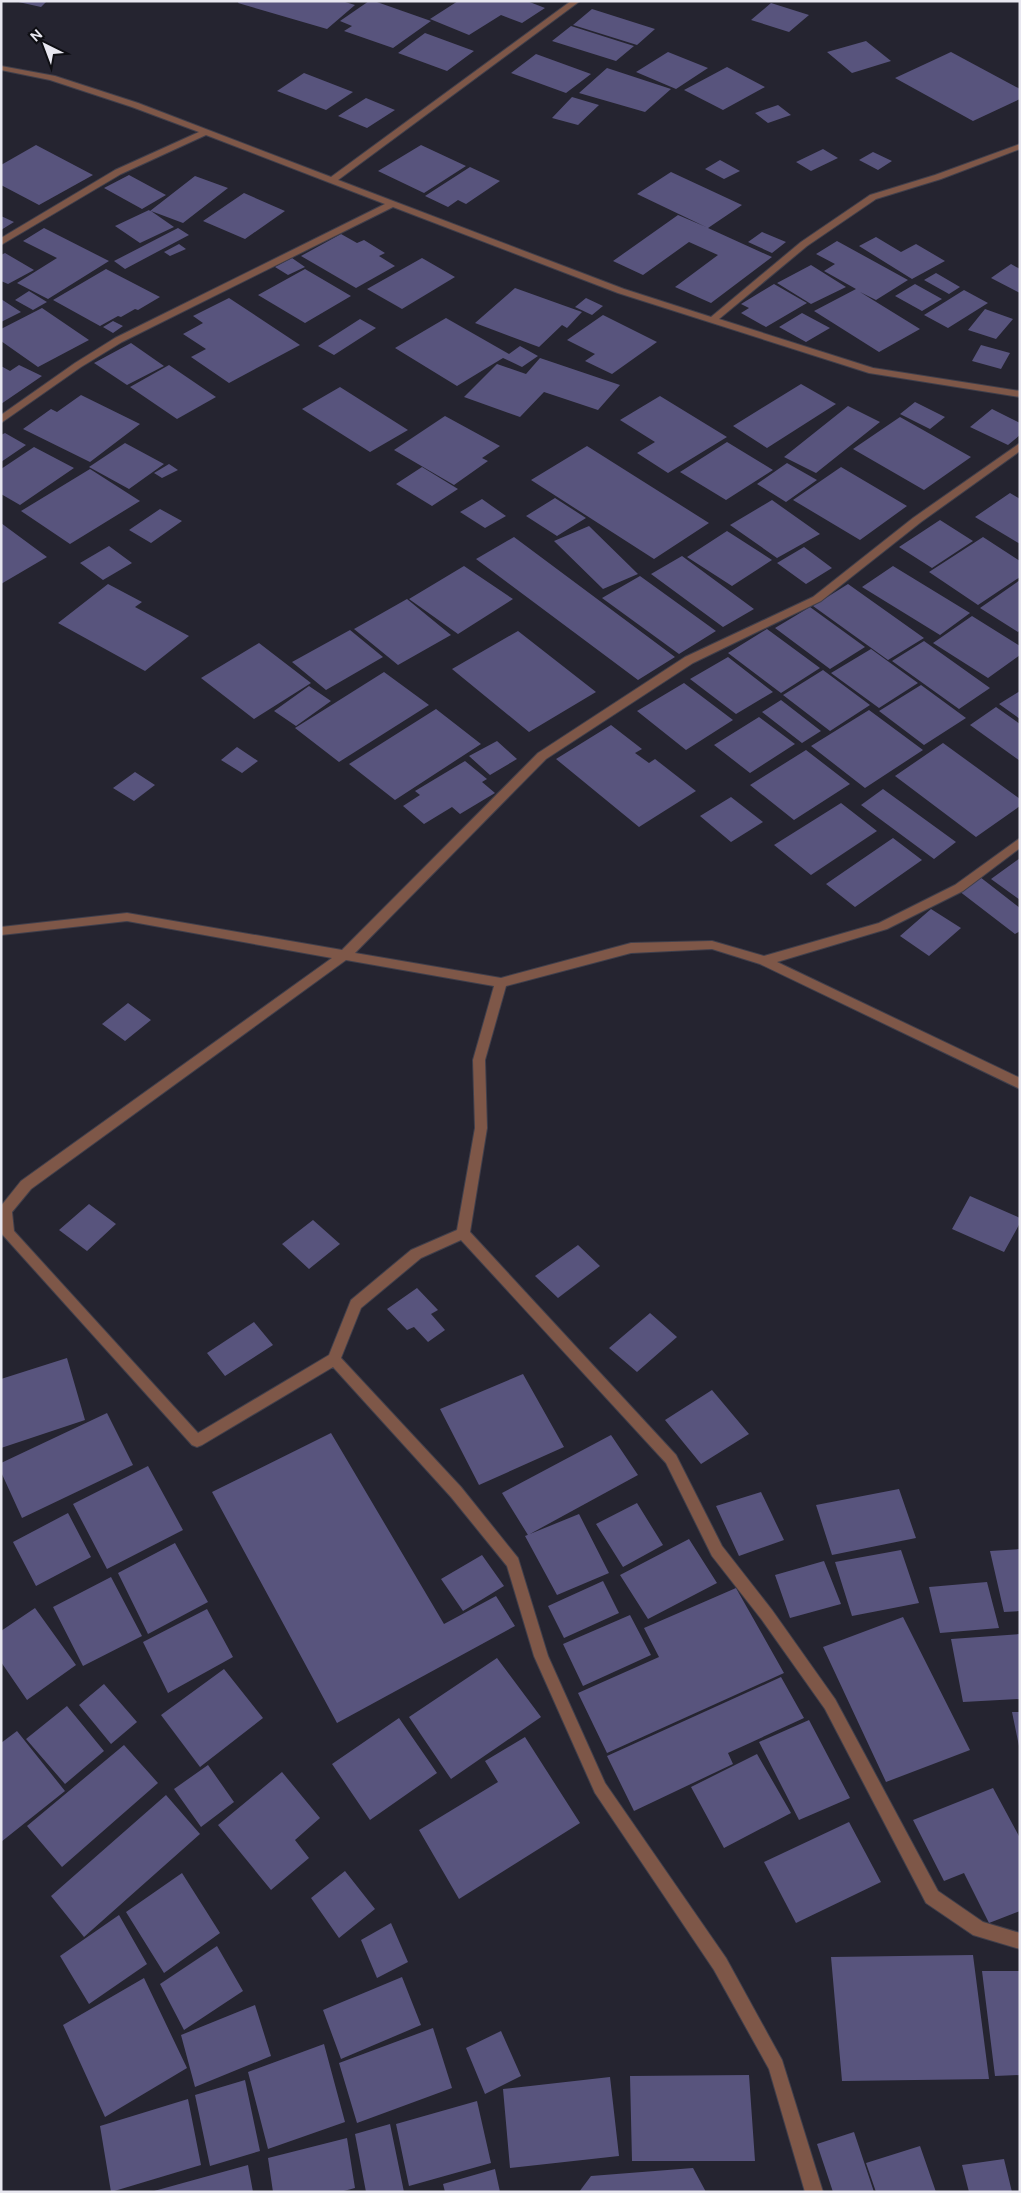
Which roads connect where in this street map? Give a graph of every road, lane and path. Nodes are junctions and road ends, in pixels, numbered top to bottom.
1 (576, 1) edge
2 (1, 68) edge
3 (206, 132) junction
4 (1020, 146) edge
5 (332, 180) junction
6 (392, 204) junction
7 (1, 242) edge
8 (712, 320) junction
9 (1020, 394) edge
10 (1, 420) edge
11 (1020, 446) edge
12 (1020, 842) edge
13 (1, 931) edge
14 (345, 955) junction
15 (764, 961) junction
16 (501, 983) junction
17 (1020, 1084) edge
18 (464, 1234) junction
19 (334, 1359) junction
20 (1020, 1941) edge
21 (814, 2192) edge

1 - 5 street
2 - 3 street
3 - 5 street
3 - 7 street
4 - 8 street
5 - 6 street
6 - 8 street
6 - 10 street
8 - 9 street
11 - 14 street
12 - 15 street
13 - 14 street
14 - 16 street
14 - 19 street
15 - 16 street
15 - 17 street
16 - 18 street
18 - 19 street
18 - 20 street
19 - 21 street

